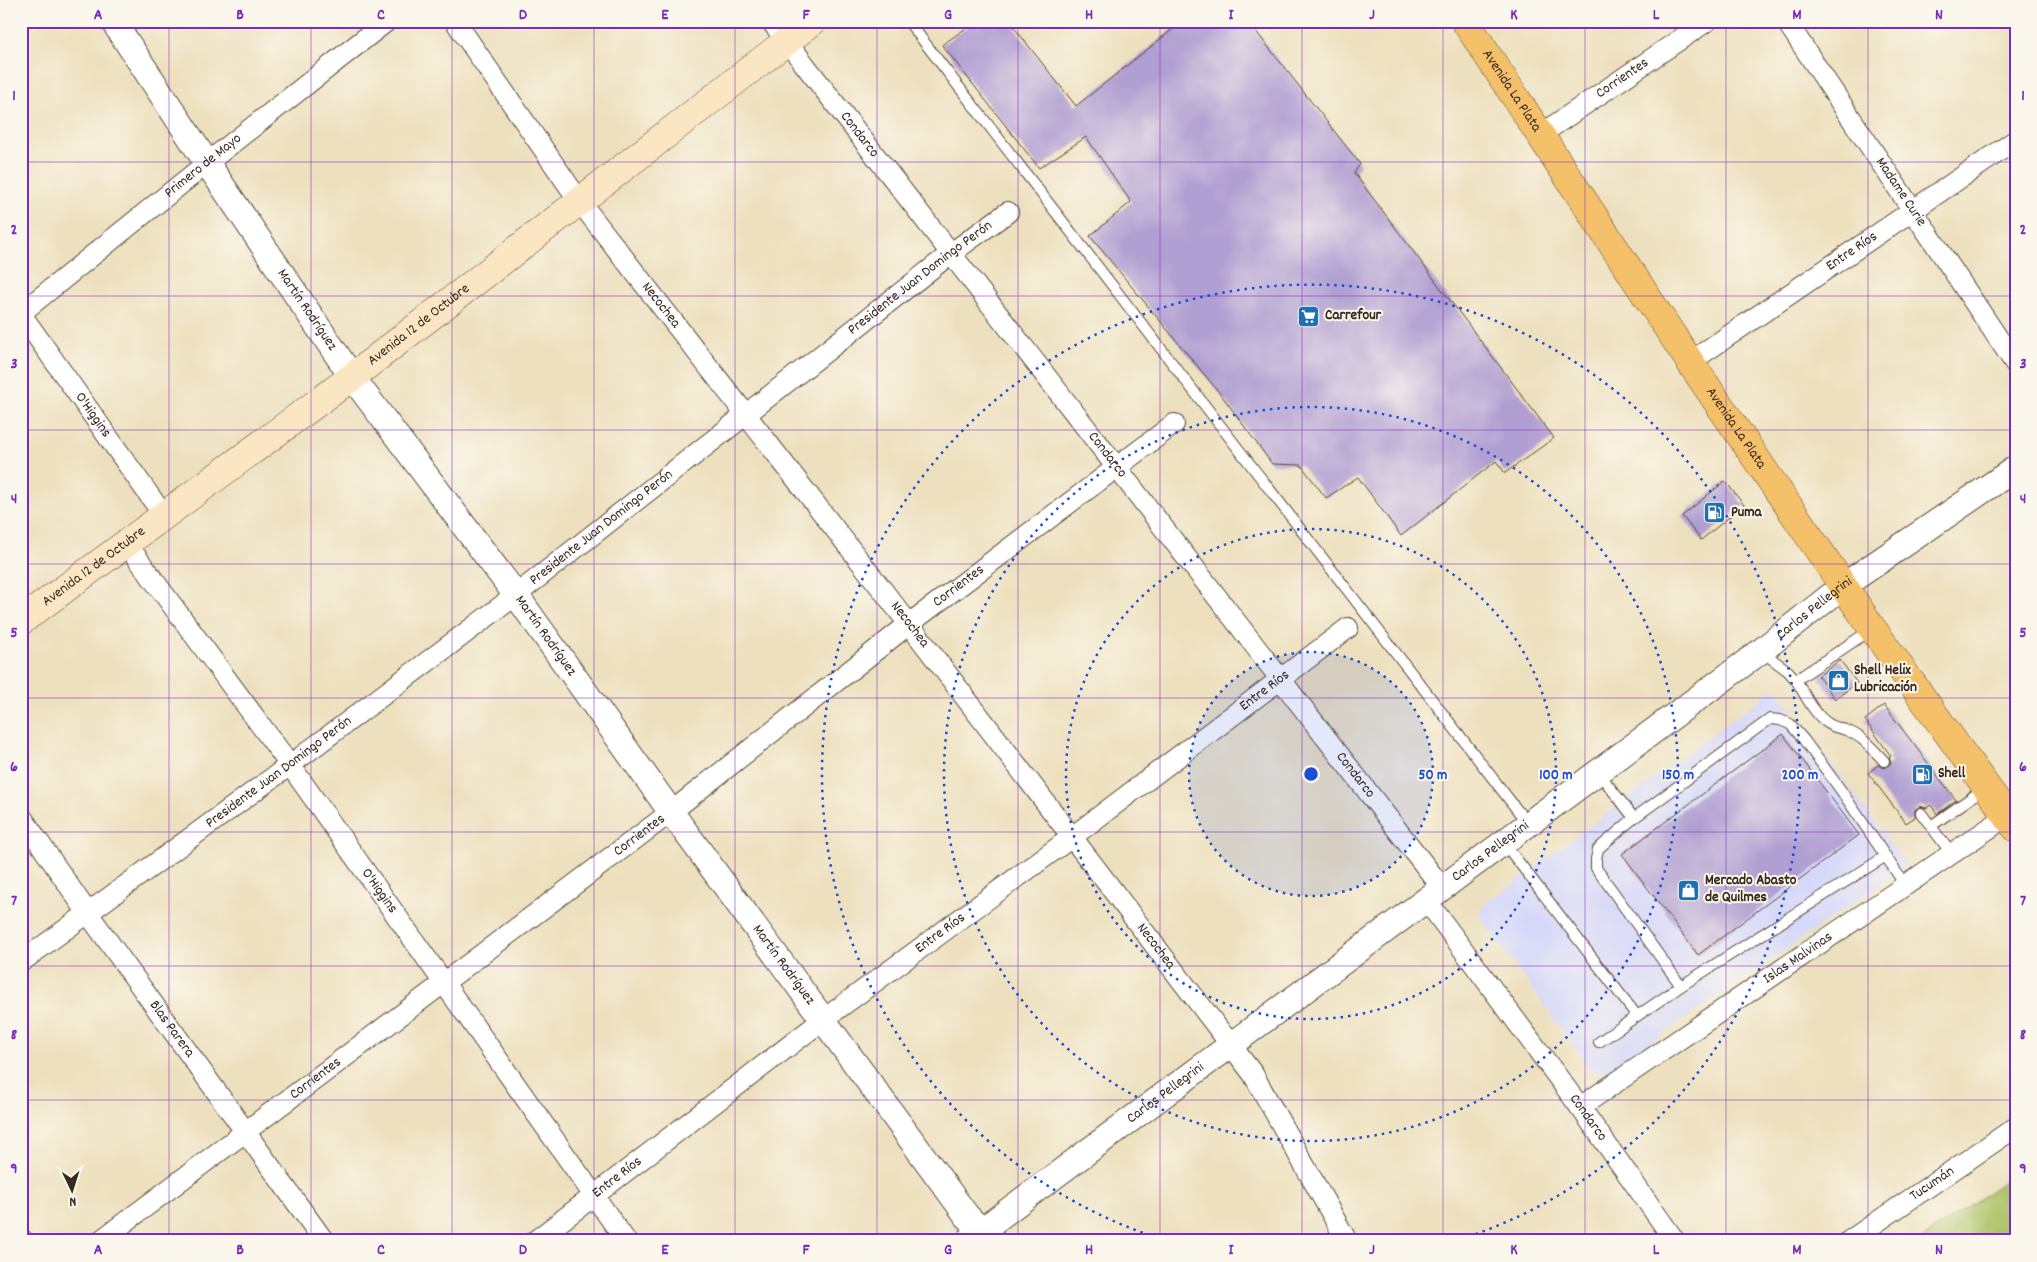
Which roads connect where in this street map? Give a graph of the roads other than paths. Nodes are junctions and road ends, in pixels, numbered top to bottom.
1 (113, 21) edge
2 (387, 21) edge
3 (456, 21) edge
4 (813, 21) edge
5 (908, 21) edge
6 (1465, 21) edge
7 (1707, 21) edge
8 (1786, 21) edge
9 (779, 31) edge
10 (1540, 136) junction
11 (2016, 140) edge
12 (206, 163) junction
13 (580, 202) junction
14 (1913, 209) junction
15 (1008, 212) dead end
16 (950, 254) junction
17 (21, 314) edge
18 (1690, 362) junction
19 (2016, 364) edge
20 (352, 377) junction
21 (747, 414) junction
22 (1174, 424) dead end
23 (1117, 468) junction
24 (2016, 468) edge
25 (164, 516) junction
26 (127, 544) junction
27 (1843, 586) junction
28 (516, 595) junction
29 (21, 621) edge
30 (909, 624) junction
31 (1348, 628) dead end
32 (1872, 628) junction
33 (1762, 651) junction
34 (1281, 679) junction
35 (1796, 680) junction
36 (1884, 761) dead end
37 (290, 765) junction
38 (1598, 772) junction
39 (1986, 787) junction
40 (672, 812) junction
41 (1921, 812) dead end
42 (21, 816) edge
43 (1634, 818) junction
44 (2013, 818) edge
45 (1529, 824) junction
46 (1931, 826) junction
47 (1072, 836) junction
48 (1504, 843) junction
49 (1950, 853) junction
50 (1886, 856) junction
51 (1905, 885) junction
52 (1435, 895) junction
53 (87, 912) junction
54 (21, 962) edge
55 (444, 984) junction
56 (1680, 986) junction
57 (1637, 1016) junction
58 (824, 1019) junction
59 (1599, 1042) dead end
60 (1230, 1045) junction
61 (1580, 1107) junction
62 (2016, 1127) edge
63 (246, 1132) junction
64 (595, 1195) junction
65 (981, 1237) edge
66 (21, 1238) edge
67 (23, 1241) edge
68 (100, 1241) edge
69 (324, 1241) edge
70 (535, 1241) edge
71 (626, 1241) edge
72 (1347, 1241) edge
73 (1675, 1241) edge
74 (1849, 1241) edge

1 - 12 street, Martín Rodríguez
2 - 12 street, Primero de Mayo
3 - 13 street, Necochea
4 - 9 main road, Avenida 12 de Octubre
5 - 45 lane
6 - 10 main road, Avenida La Plata
7 - 10 street, Corrientes
8 - 14 street, Madame Curie
9 - 13 main road, Avenida 12 de Octubre
9 - 16 street, Condarco
10 - 18 main road, Avenida La Plata
11 - 14 street, Entre Ríos
12 - 17 street, Primero de Mayo
12 - 20 street, Martín Rodríguez
13 - 20 main road, Avenida 12 de Octubre
13 - 21 street, Necochea
14 - 18 street, Entre Ríos
14 - 19 street, Madame Curie
15 - 16 street, Presidente Juan Domingo Perón
16 - 21 street, Presidente Juan Domingo Perón
16 - 23 street, Condarco
17 - 25 street, O'Higgins
18 - 27 main road, Avenida La Plata
20 - 25 main road, Avenida 12 de Octubre
20 - 28 street, Martín Rodríguez
21 - 28 street, Presidente Juan Domingo Perón
21 - 30 street, Necochea
22 - 23 street, Corrientes
23 - 30 street, Corrientes
23 - 34 street, Condarco
24 - 27 street, Carlos Pellegrini
25 - 26 main road, Avenida 12 de Octubre
26 - 29 main road, Avenida 12 de Octubre
26 - 37 street, O'Higgins
27 - 32 main road, Avenida La Plata
27 - 33 street, Carlos Pellegrini
28 - 37 street, Presidente Juan Domingo Perón
28 - 40 street, Martín Rodríguez
30 - 40 street, Corrientes
30 - 47 street, Necochea
31 - 34 street, Entre Ríos
32 - 35 lane
32 - 39 main road, Avenida La Plata
33 - 35 lane
33 - 38 street, Carlos Pellegrini
34 - 47 street, Entre Ríos
34 - 52 street, Condarco
35 - 36 lane
37 - 53 street, Presidente Juan Domingo Perón
37 - 55 street, O'Higgins
38 - 43 lane
38 - 45 street, Carlos Pellegrini
39 - 44 main road, Avenida La Plata
39 - 46 lane
40 - 55 street, Corrientes
40 - 58 street, Martín Rodríguez
41 - 46 lane
42 - 53 street, Blas Parera
43 - 50 lane
43 - 56 lane
44 - 49 street, Islas Malvinas
45 - 48 street, Carlos Pellegrini
46 - 49 lane
47 - 58 street, Entre Ríos
47 - 60 street, Necochea
48 - 52 street, Carlos Pellegrini
48 - 57 lane
49 - 51 street, Islas Malvinas
50 - 51 lane
50 - 56 lane
51 - 61 street, Islas Malvinas
52 - 60 street, Carlos Pellegrini
52 - 61 street, Condarco
53 - 54 street, Presidente Juan Domingo Perón
53 - 63 street, Blas Parera
55 - 63 street, Corrientes
55 - 64 street, O'Higgins
56 - 57 lane
57 - 59 lane
58 - 64 street, Entre Ríos
58 - 65 street, Martín Rodríguez
60 - 65 street, Carlos Pellegrini
60 - 72 street, Necochea
61 - 73 street, Condarco
62 - 74 street, Tucumán
63 - 68 street, Corrientes
63 - 69 street, Blas Parera
64 - 70 street, Entre Ríos
64 - 71 street, O'Higgins
66 - 67 street

